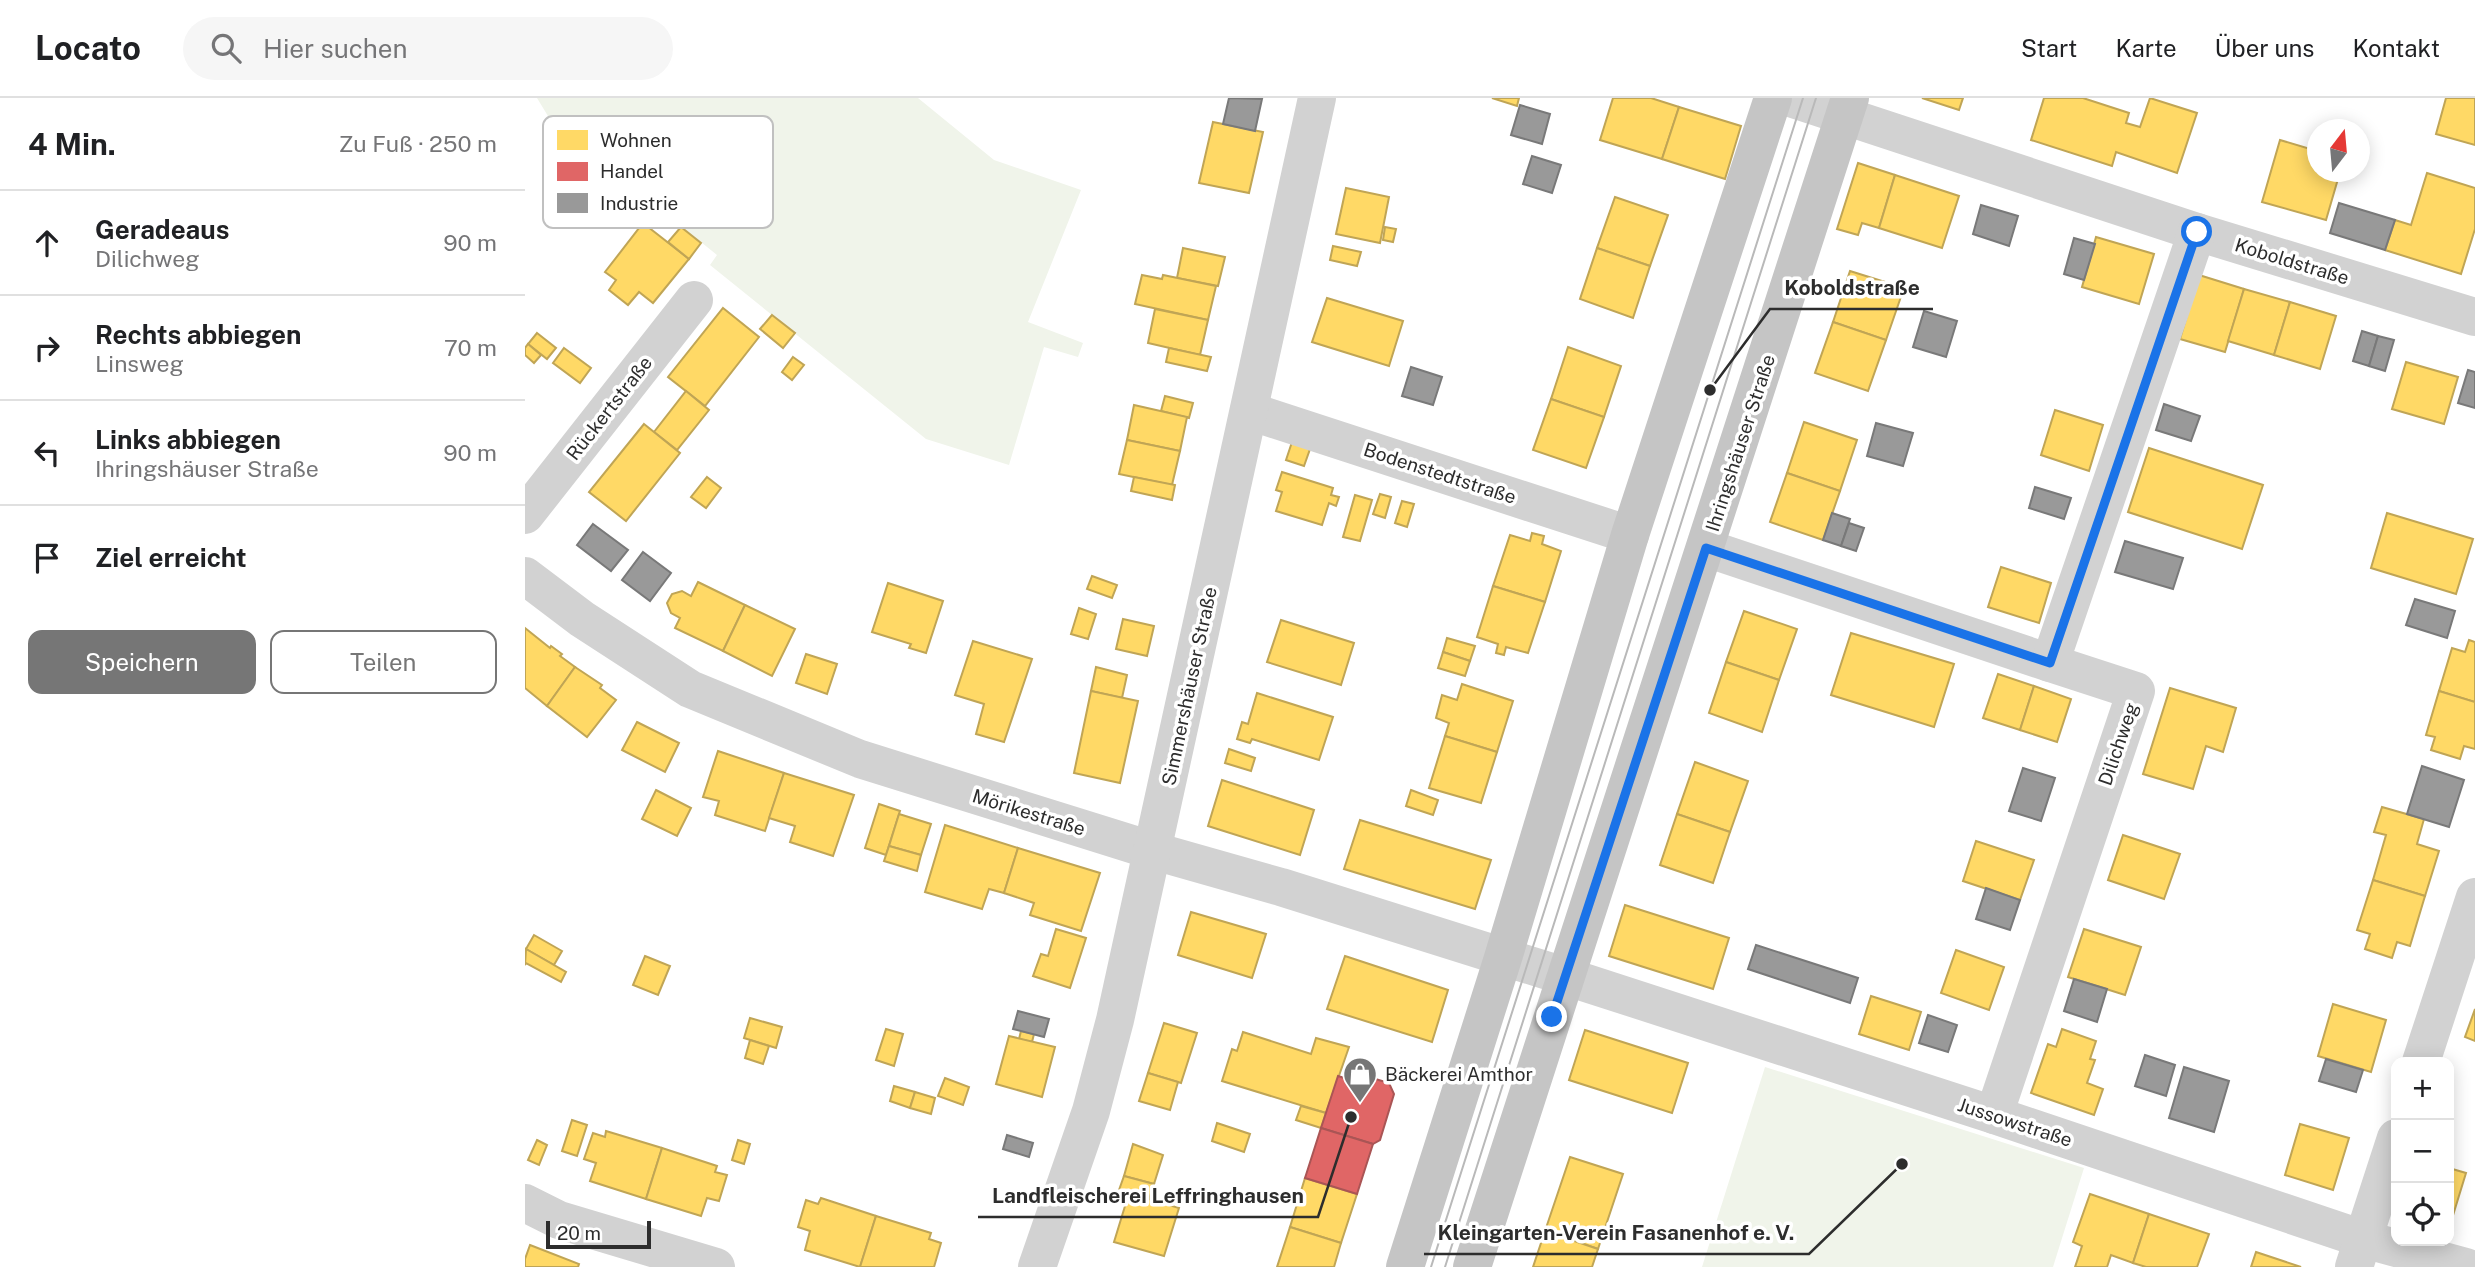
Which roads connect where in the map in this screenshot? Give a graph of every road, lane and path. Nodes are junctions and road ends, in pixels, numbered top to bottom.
1 (1317, 98) edge
2 (1773, 98) edge
3 (1790, 98) edge
4 (1848, 106) edge
5 (2197, 232) junction
6 (694, 300) dead end
7 (2475, 317) edge
8 (1249, 411) junction
9 (525, 515) edge
10 (1630, 535) junction
11 (1706, 548) junction
12 (525, 576) edge
13 (2050, 663) junction
14 (1154, 851) junction
15 (2475, 897) edge
16 (1503, 958) junction
17 (1564, 977) junction
18 (2423, 1057) edge
19 (1994, 1115) junction
20 (2391, 1154) edge
21 (525, 1203) edge
22 (2359, 1253) edge
23 (716, 1267) edge
24 (1037, 1267) edge
25 (1405, 1267) edge
26 (1472, 1267) edge
27 (2466, 1267) edge

1 - 8 street, Simmershäuser Straße
2 - 10 main road
3 - 4 street, Koboldstraße
4 - 5 street, Koboldstraße
4 - 11 main road, Ihringshäuser Straße
5 - 7 street, Koboldstraße
5 - 13 street
6 - 9 street, Rückertstraße
8 - 10 street, Bodenstedtstraße
8 - 14 street, Simmershäuser Straße
10 - 16 main road
11 - 13 street
11 - 17 main road, Ihringshäuser Straße
12 - 14 street, Mörikestraße
13 - 19 street, Dilichweg
14 - 16 street, Mörikestraße
14 - 24 street, Simmershäuser Straße
15 - 18 street
16 - 17 street, Mörikestraße
16 - 25 main road
17 - 19 street, Jussowstraße
17 - 26 main road, Ihringshäuser Straße
19 - 22 street, Jussowstraße
20 - 22 street
21 - 23 street
22 - 27 street, Jussowstraße

